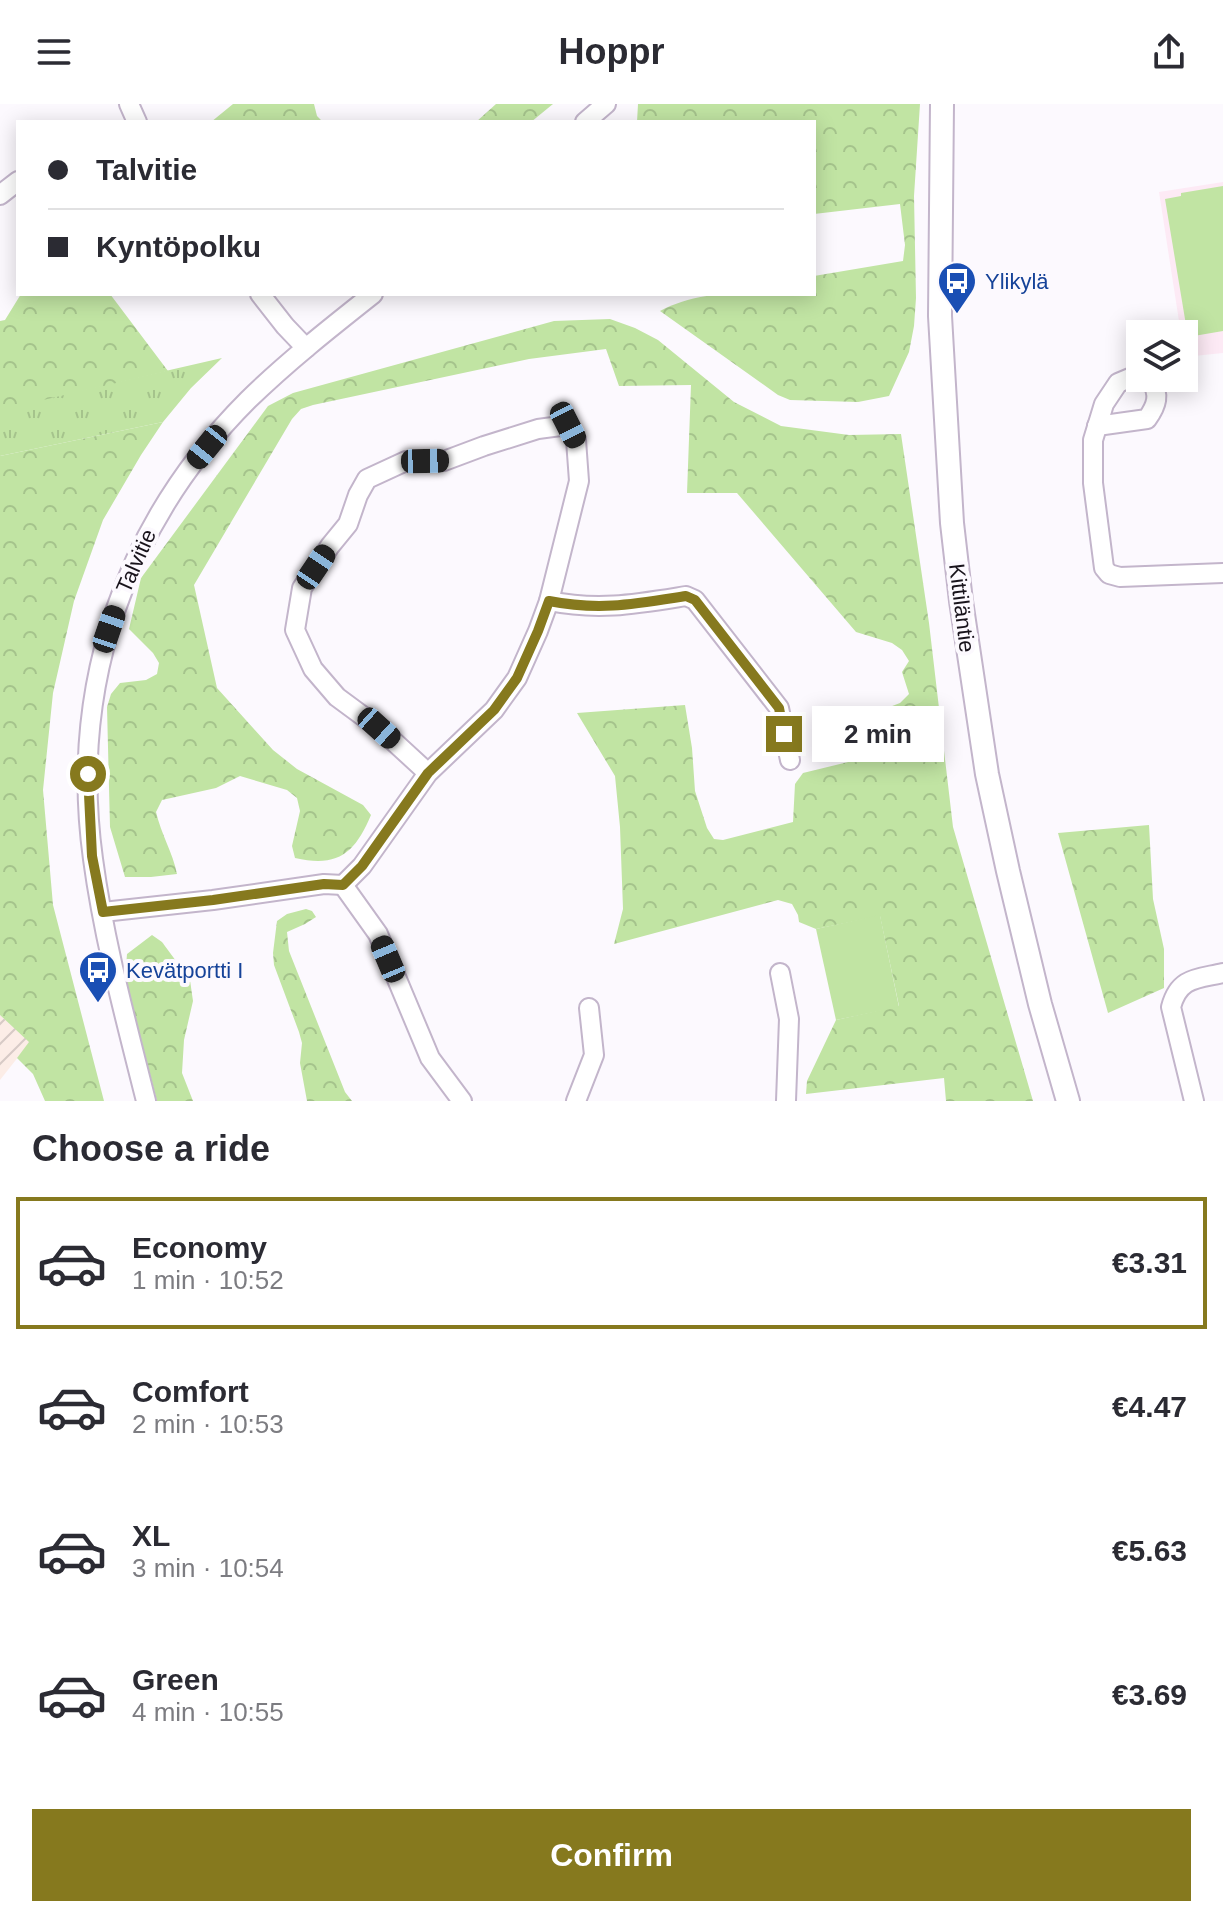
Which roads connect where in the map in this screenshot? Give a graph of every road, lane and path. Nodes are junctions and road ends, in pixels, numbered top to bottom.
1 (606, 104) edge
2 (942, 104) edge
3 (587, 120) edge
4 (16, 182) edge
5 (0, 195) edge
6 (262, 296) edge
7 (371, 296) edge
8 (306, 348) junction
9 (1126, 380) edge
10 (1157, 392) edge
11 (1097, 426) junction
12 (1223, 573) edge
13 (549, 601) junction
14 (790, 760) dead end
15 (428, 773) junction
16 (343, 885) junction
17 (103, 912) junction
18 (780, 973) dead end
19 (1223, 973) edge
20 (589, 1008) dead end
21 (146, 1101) edge
22 (462, 1101) edge
23 (576, 1101) edge
24 (786, 1101) edge
25 (1068, 1101) edge
26 (1194, 1101) edge

1 - 3 street
2 - 25 main road, Kittiläntie
4 - 5 street
6 - 8 street
7 - 8 street, Talvitie
8 - 17 street, Talvitie
9 - 11 street
10 - 11 street
11 - 12 street
13 - 14 street
13 - 15 street
13 - 15 street
15 - 16 street
16 - 17 street
16 - 22 street
17 - 21 street, Talvitie
18 - 24 street
19 - 26 street
20 - 23 street

